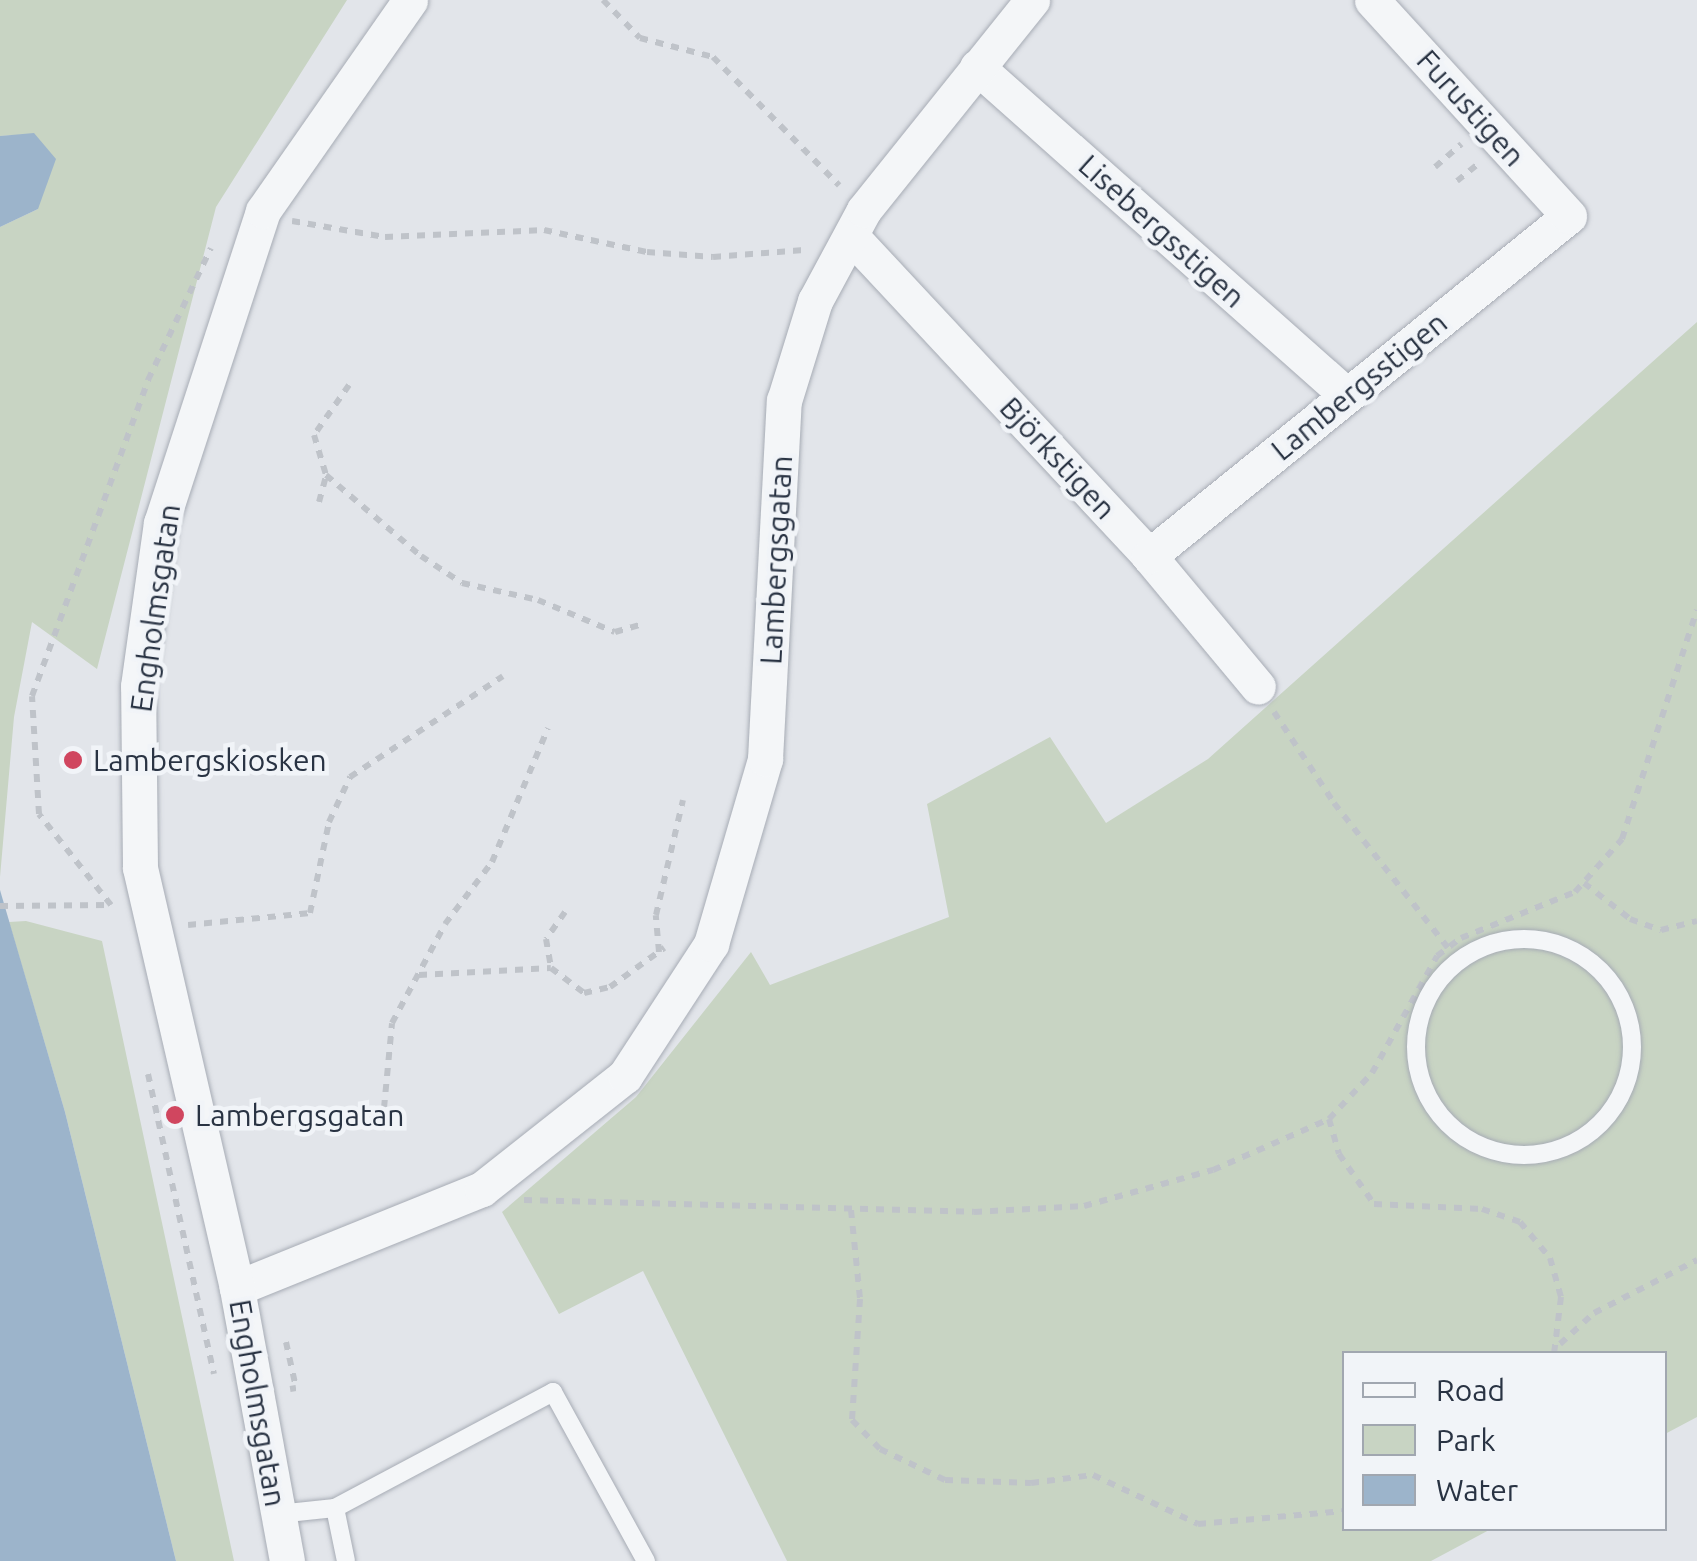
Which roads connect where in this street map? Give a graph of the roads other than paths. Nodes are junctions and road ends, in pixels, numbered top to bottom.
1 (410, 0) edge
2 (1032, 0) edge
3 (1372, 0) edge
4 (978, 67) junction
5 (1569, 216) joint
6 (852, 233) junction
7 (1347, 396) junction
8 (1149, 556) junction
9 (1258, 687) road end
10 (1452, 955) joint
11 (237, 1288) junction
12 (335, 1508) junction
13 (278, 1514) junction
14 (286, 1561) edge
15 (346, 1561) edge
16 (646, 1561) edge

1 - 11 street, Engholmsgatan
2 - 4 street, Lambergsgatan
3 - 5 street, Furustigen
4 - 6 street, Lambergsgatan
4 - 7 street, Lisebergsstigen
5 - 7 street, Lambergsstigen
6 - 8 street, Björkstigen
6 - 11 street, Lambergsgatan
7 - 8 street, Lambergsstigen
8 - 9 street, Björkstigen
10 - 10 lane
11 - 13 street, Engholmsgatan
12 - 13 lane
12 - 15 lane
12 - 16 lane
13 - 14 street, Engholmsgatan

